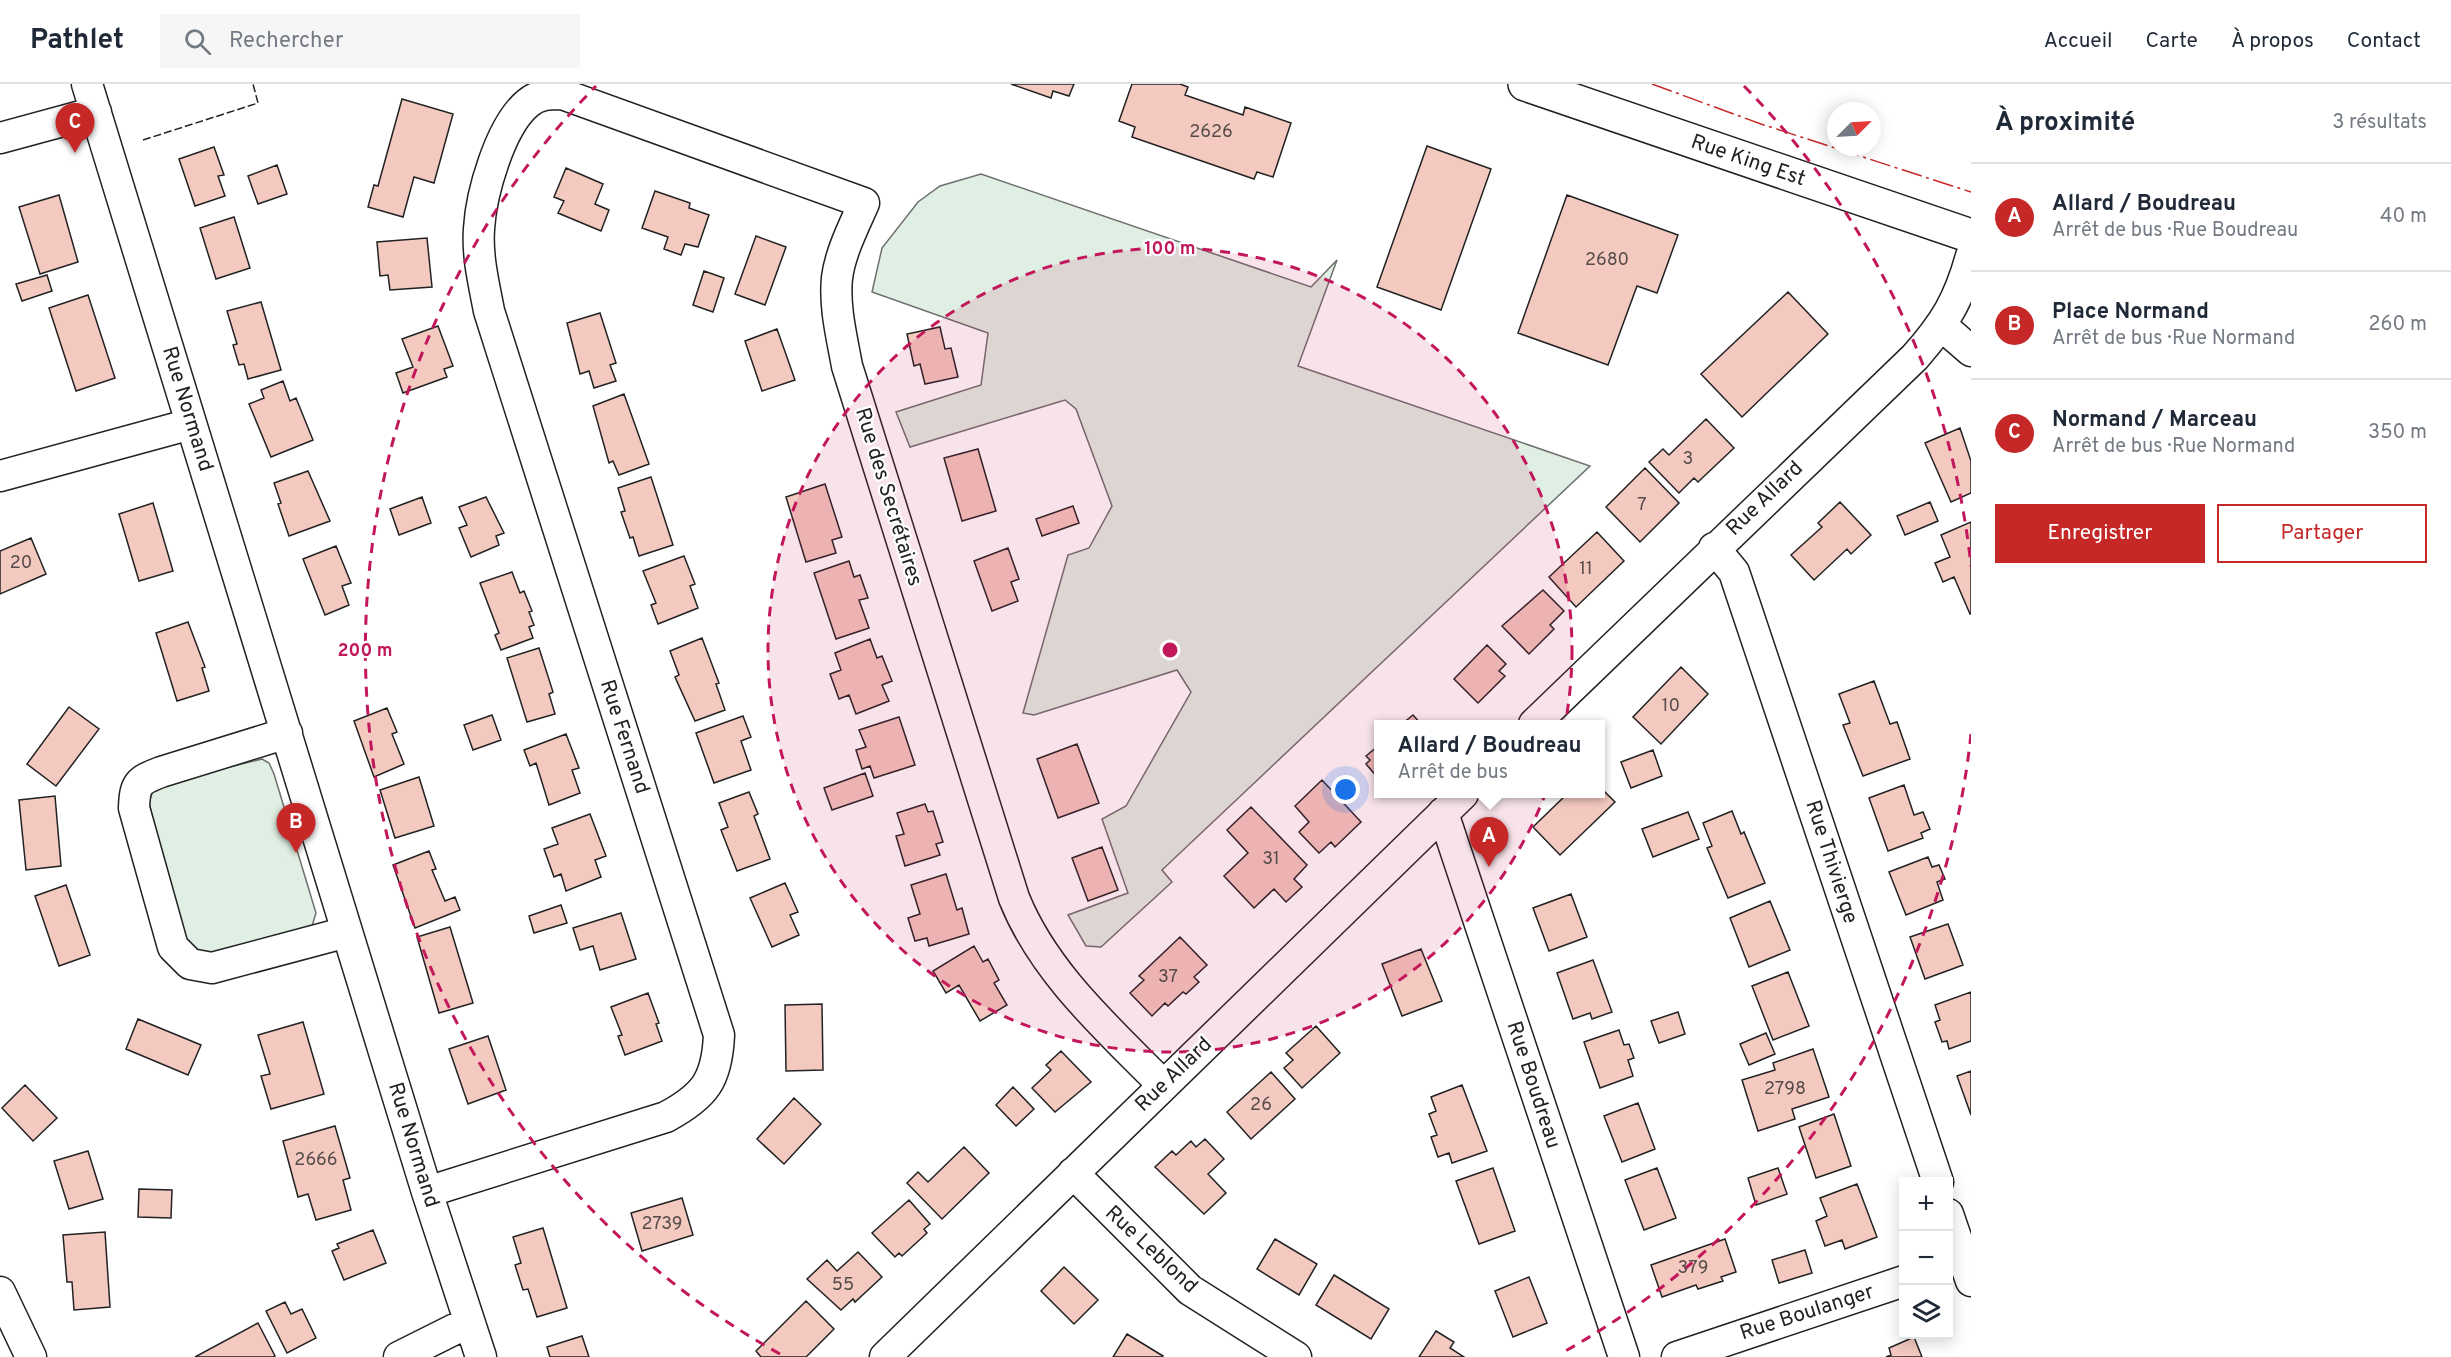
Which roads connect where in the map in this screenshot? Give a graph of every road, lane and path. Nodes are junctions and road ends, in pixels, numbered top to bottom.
1 (1525, 84) edge
2 (91, 98) edge
3 (528, 103) joint
4 (0, 138) edge
5 (1971, 236) edge
6 (1971, 256) edge
7 (1942, 326) junction
8 (1971, 351) edge
9 (191, 423) junction
10 (0, 476) edge
11 (1714, 548) junction
12 (1538, 720) edge
13 (287, 733) junction
14 (1453, 803) edge
15 (347, 932) junction
16 (1164, 1085) junction
17 (1073, 1173) junction
18 (1936, 1177) edge
19 (427, 1192) junction
20 (1953, 1231) edge
21 (1964, 1267) edge
22 (1899, 1283) edge
23 (0, 1292) edge
24 (469, 1322) junction
25 (31, 1357) edge
26 (399, 1357) edge
27 (481, 1357) edge
28 (885, 1357) edge
29 (1296, 1357) edge
30 (1624, 1357) edge
31 (1677, 1357) edge

1 - 5 main road, Rue King Est
2 - 4 street
2 - 9 street, Rue Normand
3 - 16 street, Rue des Secrétaires
3 - 19 street, Rue Fernand
6 - 7 street, Rue Allard
7 - 8 street
7 - 11 street, Rue Allard
9 - 10 street
9 - 13 street, Rue Normand
11 - 12 street, Rue Allard
11 - 18 street, Rue Thivierge
13 - 15 street, Rue Normand
13 - 15 street
14 - 16 street, Rue Allard
14 - 30 street, Rue Boudreau
15 - 19 street, Rue Normand
16 - 17 street, Rue Allard
17 - 28 street, Rue Allard
17 - 29 street, Rue Leblond
19 - 24 street, Rue Normand
20 - 21 street
22 - 31 street, Rue Boulanger
23 - 25 street
24 - 26 street
24 - 27 street, Rue Normand

